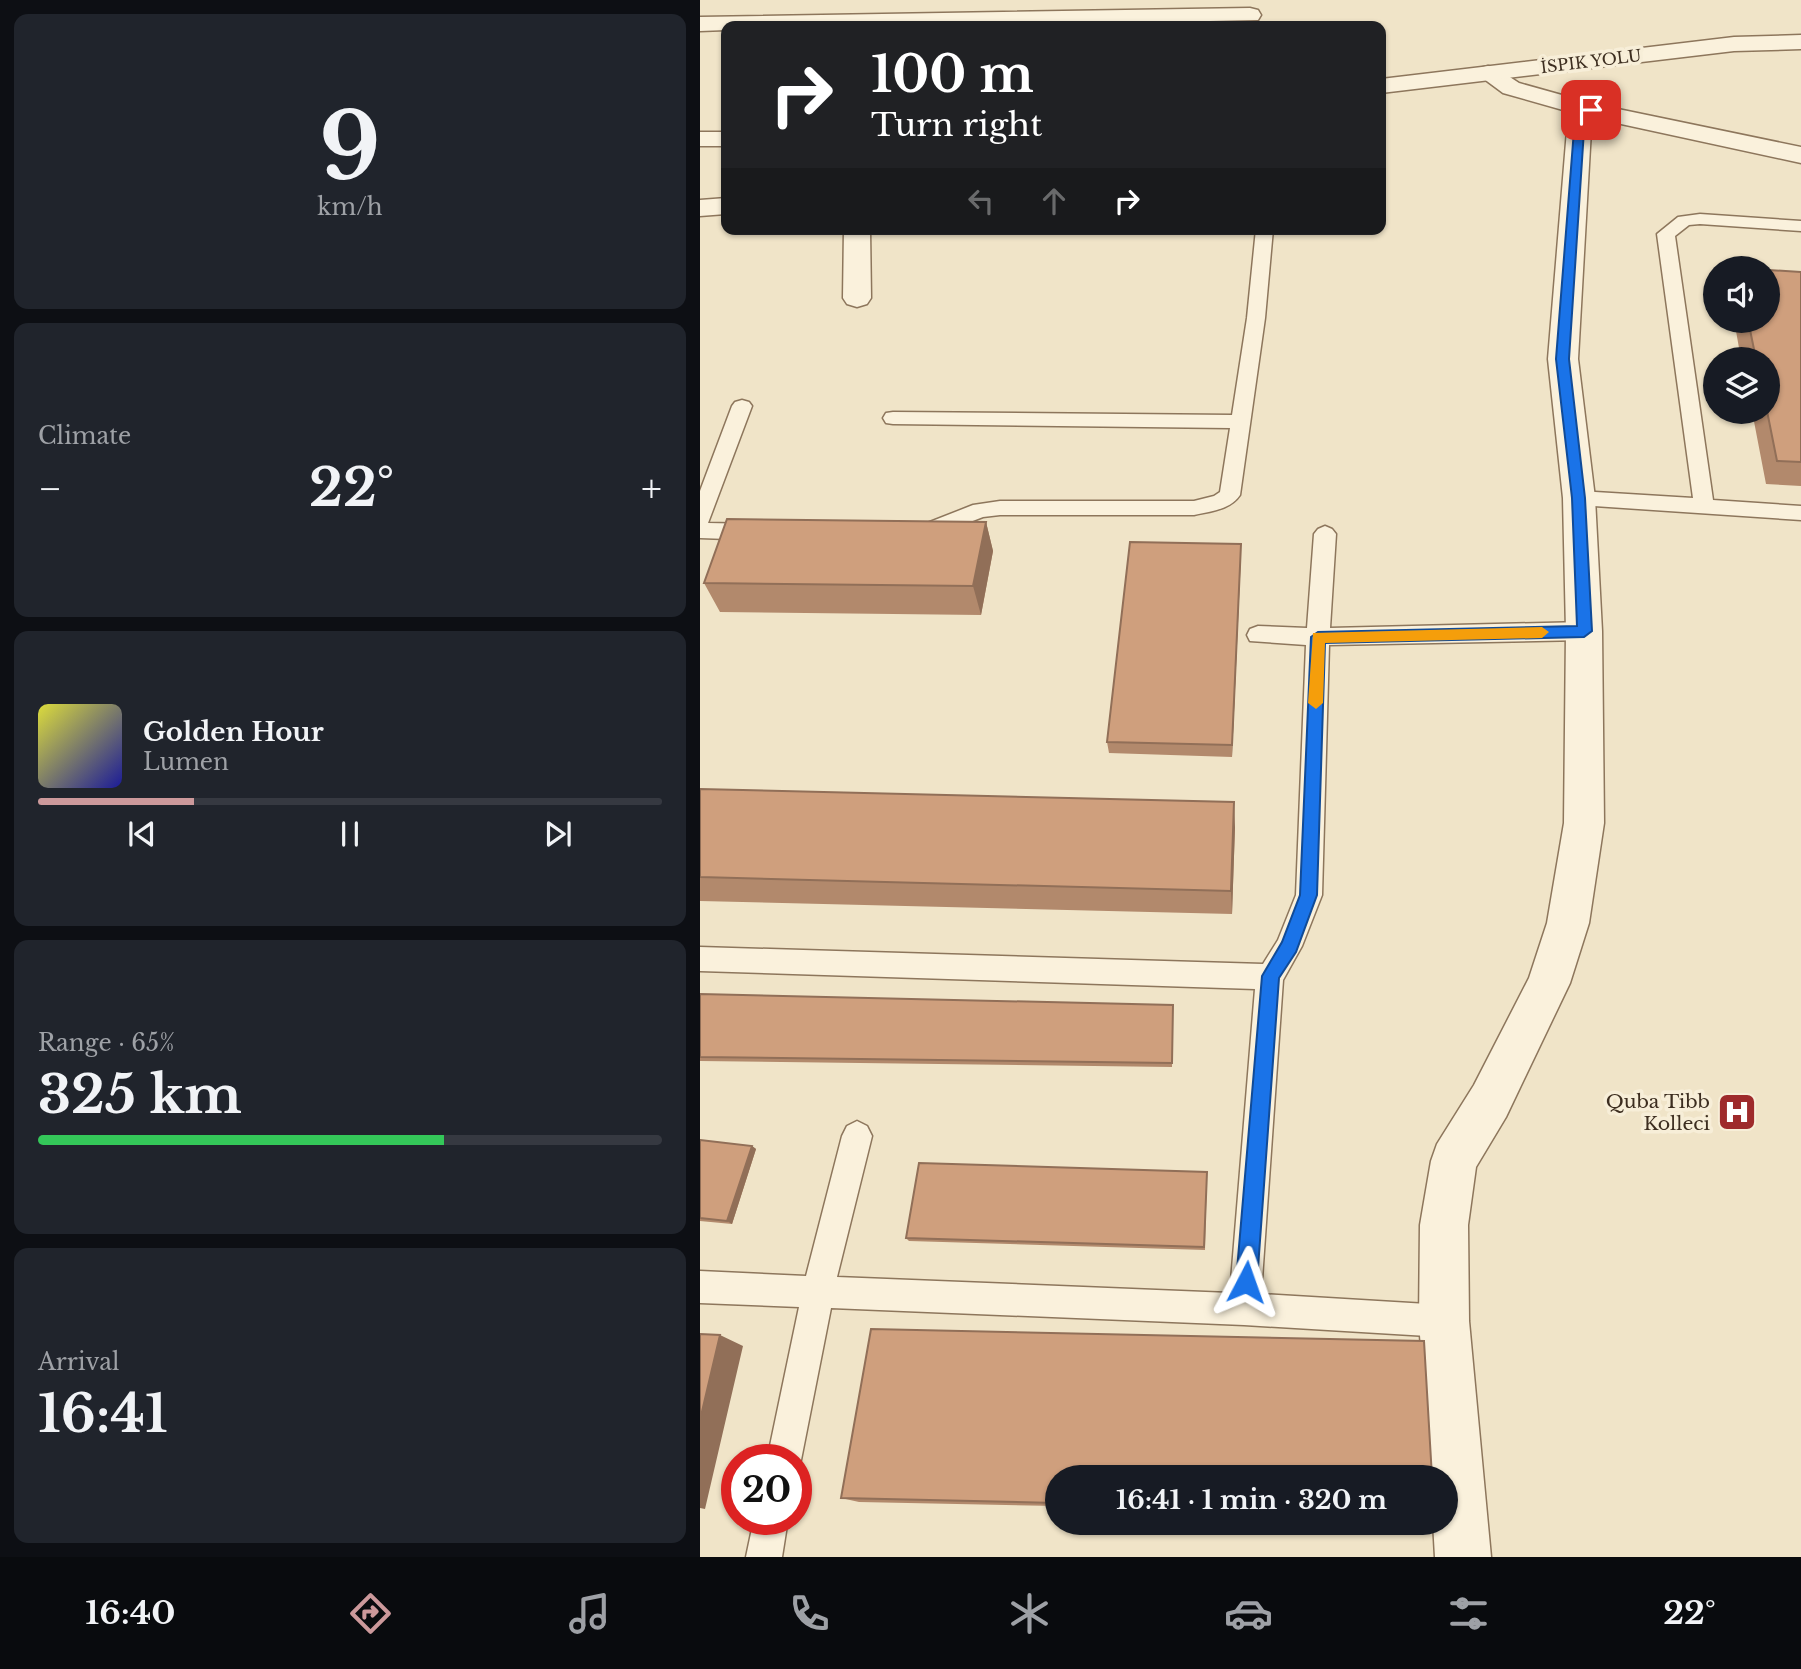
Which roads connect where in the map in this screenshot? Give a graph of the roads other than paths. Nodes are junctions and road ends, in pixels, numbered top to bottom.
1 (724, 0) edge
2 (940, 9) edge
3 (1251, 14) edge
4 (806, 21) edge
5 (706, 30) edge
6 (1801, 42) edge
7 (1488, 74) junction
8 (1386, 85) edge
9 (1591, 110) junction
10 (700, 139) edge
11 (721, 139) edge
12 (1801, 155) edge
13 (721, 206) edge
14 (700, 208) edge
15 (1801, 226) edge
16 (857, 235) edge
17 (1264, 235) edge
18 (857, 298) dead end
19 (742, 406) dead end
20 (893, 418) dead end
21 (1241, 422) junction
22 (1579, 498) junction
23 (1704, 506) junction
24 (1801, 513) edge
25 (700, 519) edge
26 (700, 530) edge
27 (770, 532) edge
28 (1325, 534) dead end
29 (909, 536) edge
30 (1584, 631) junction
31 (1258, 635) dead end
32 (1318, 637) junction
33 (700, 959) edge
34 (1270, 976) junction
35 (857, 1136) dead end
36 (700, 1287) edge
37 (818, 1292) junction
38 (1244, 1309) junction
39 (1444, 1321) junction
40 (786, 1444) edge
41 (768, 1535) edge
42 (764, 1557) edge
43 (1463, 1557) edge

1 - 5 street
2 - 3 street
2 - 4 street
6 - 7 street, İSPIK YOLU
7 - 8 street, İSPIK YOLU
7 - 9 street
9 - 12 street
9 - 22 street
10 - 11 street
13 - 14 street
15 - 23 lane
16 - 18 street
17 - 21 lane
19 - 25 lane
20 - 21 lane
21 - 29 lane
22 - 23 lane
22 - 30 street
23 - 24 lane
26 - 27 lane
28 - 32 lane
30 - 32 lane
30 - 39 street
31 - 32 lane
32 - 34 lane
33 - 34 lane
34 - 38 lane
35 - 37 lane
36 - 37 lane
37 - 38 lane
37 - 40 lane
38 - 39 lane
39 - 43 street
41 - 42 lane

